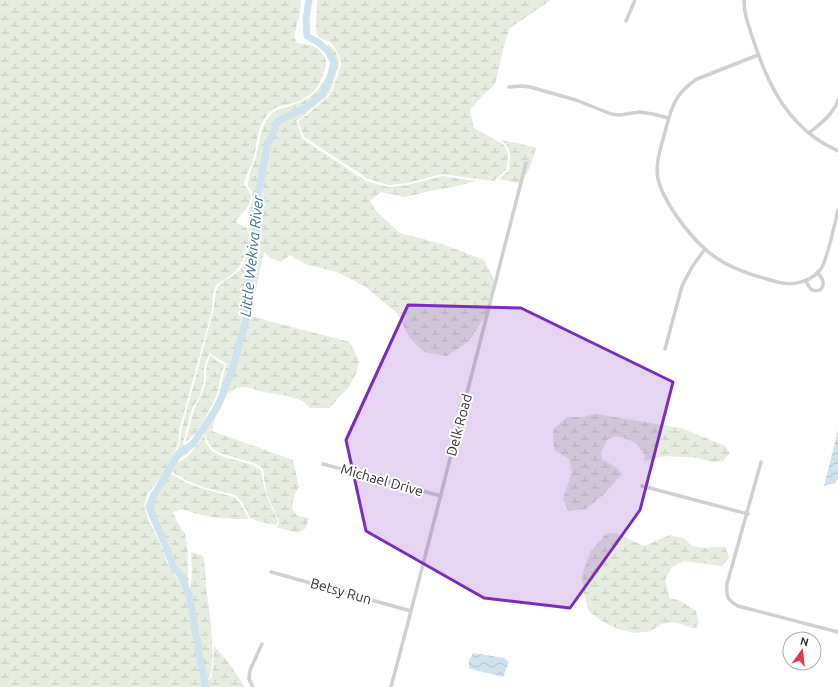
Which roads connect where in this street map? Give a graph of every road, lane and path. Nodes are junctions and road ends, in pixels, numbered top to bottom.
1 (635, 0) edge
2 (744, 0) edge
3 (626, 21) dead end
4 (758, 55) junction
5 (509, 87) dead end
6 (838, 100) edge
7 (668, 118) junction
8 (809, 133) junction
9 (838, 151) edge
10 (526, 163) dead end
11 (838, 210) edge
12 (705, 249) junction
13 (818, 272) junction
14 (806, 281) junction
15 (665, 349) dead end
16 (761, 462) dead end
17 (323, 464) dead end
18 (642, 486) dead end
19 (441, 496) junction
20 (748, 514) junction
21 (271, 572) dead end
22 (411, 611) junction
23 (838, 632) edge
24 (262, 644) dead end
25 (253, 687) edge
26 (391, 687) edge

1 - 3 street
2 - 4 street
4 - 7 street
4 - 8 street
5 - 7 street
6 - 8 street
7 - 12 street
8 - 9 street
10 - 19 street, Delk Road
11 - 13 street
12 - 14 street
12 - 15 street
13 - 14 street
13 - 14 street
16 - 20 street
17 - 19 street, Michael Drive
18 - 20 street
19 - 22 street, Delk Road
20 - 23 street
21 - 22 street, Betsy Run
22 - 26 street, Delk Road
24 - 25 street

